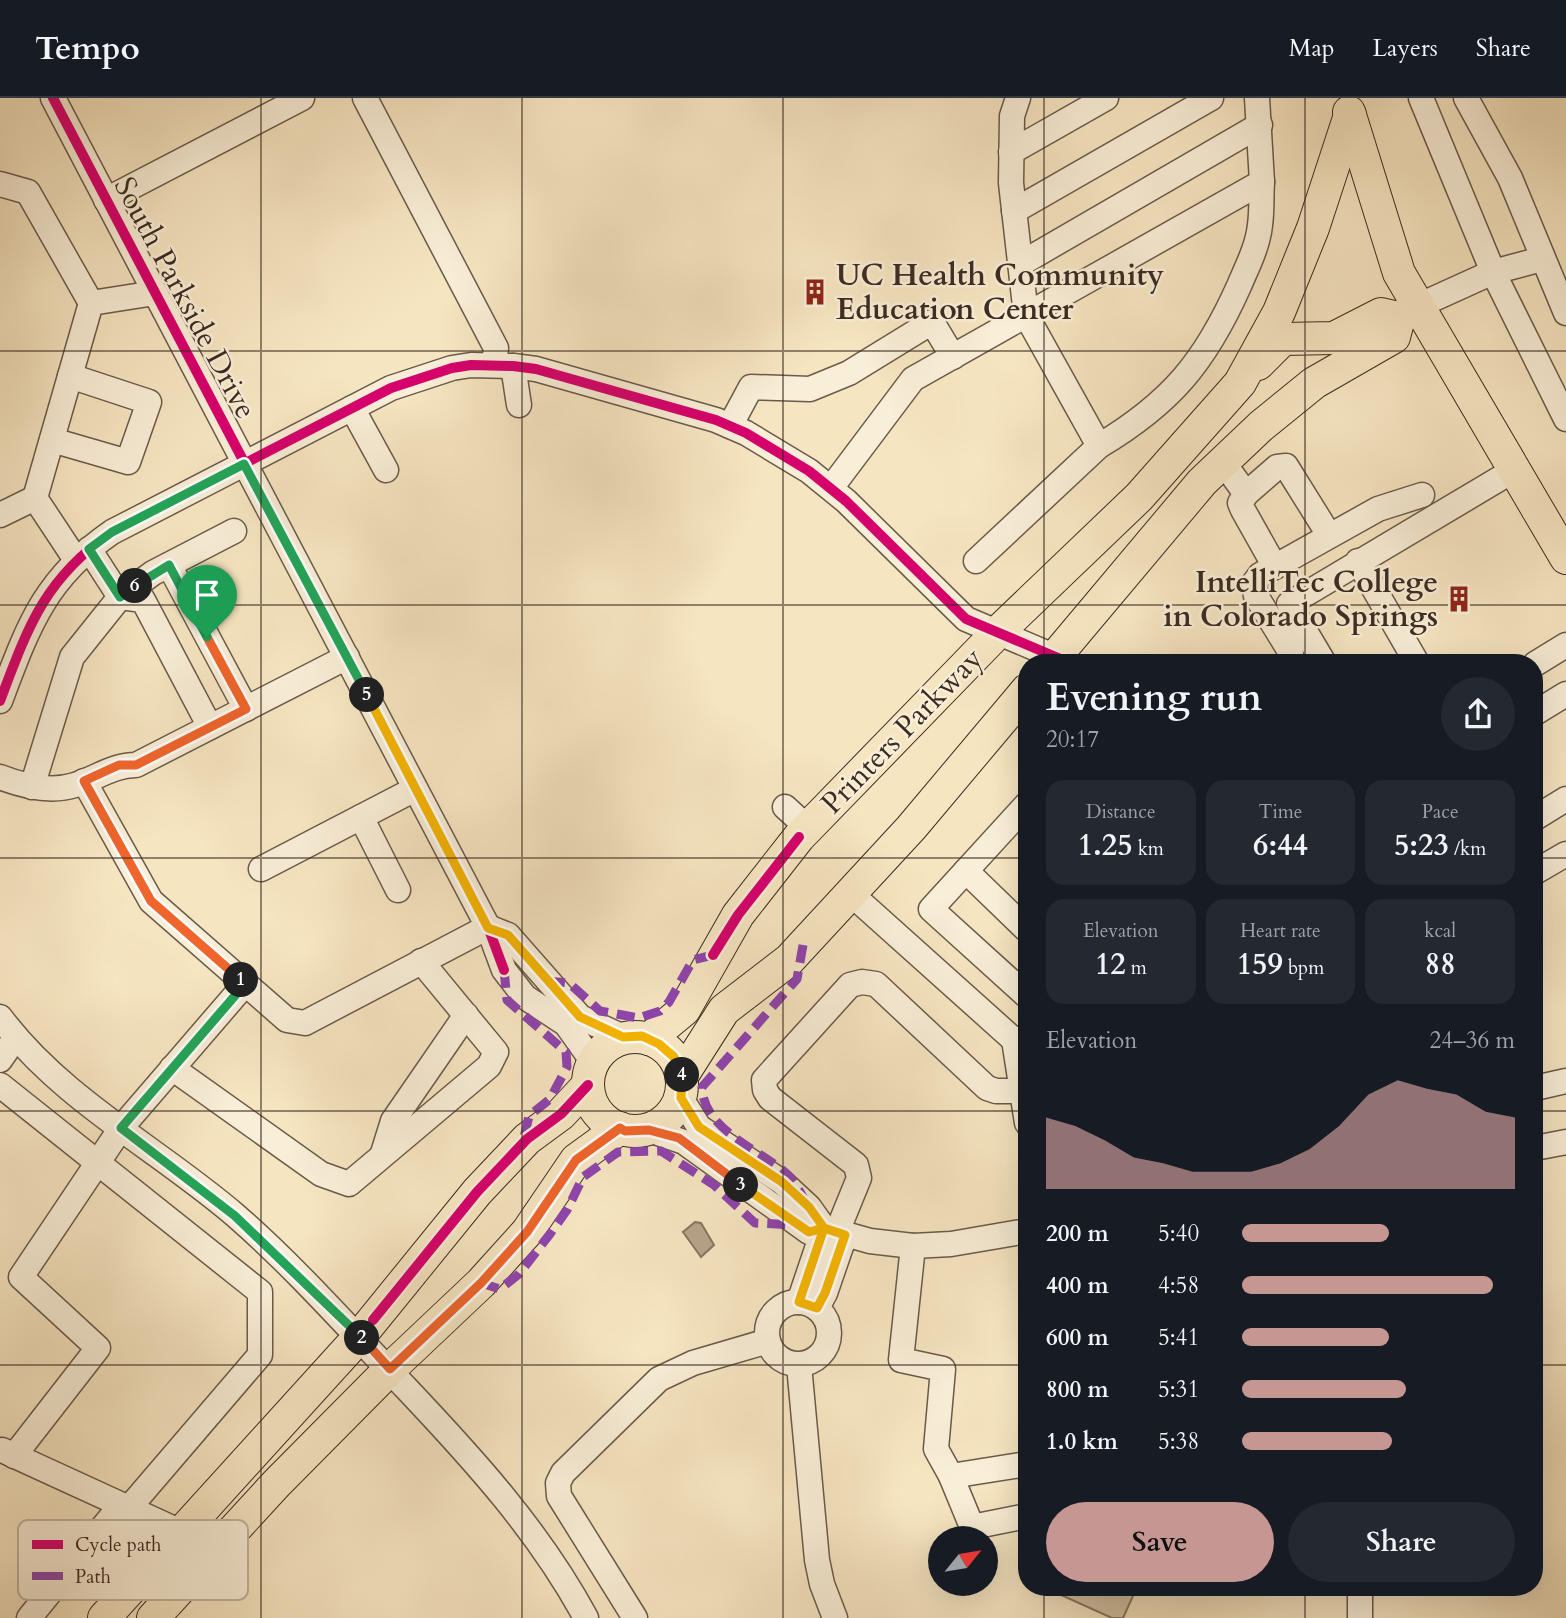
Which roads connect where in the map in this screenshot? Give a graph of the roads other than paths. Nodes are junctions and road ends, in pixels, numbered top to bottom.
1 (53, 98) edge
2 (302, 98) edge
3 (365, 98) edge
4 (1018, 98) edge
5 (1106, 98) edge
6 (1212, 98) edge
7 (1257, 98) edge
8 (1421, 98) edge
9 (1466, 98) edge
10 (1348, 106) edge
11 (1260, 125) junction
12 (1012, 152) junction
13 (1262, 182) junction
14 (0, 184) edge
15 (106, 200) junction
16 (1014, 211) junction
17 (1542, 259) junction
18 (1020, 264) junction
19 (1493, 272) junction
20 (155, 293) junction
21 (91, 303) junction
22 (1409, 312) junction
23 (1566, 313) edge
24 (1026, 316) junction
25 (953, 357) junction
26 (503, 365) junction
27 (70, 376) junction
28 (1240, 383) junction
29 (519, 405) dead end
30 (352, 408) junction
31 (1566, 419) edge
32 (730, 426) junction
33 (52, 440) junction
34 (1099, 446) junction
35 (1223, 462) junction
36 (244, 464) junction
37 (386, 470) dead end
38 (1514, 470) junction
39 (831, 488) junction
40 (1246, 494) junction
41 (1422, 495) dead end
42 (35, 498) junction
43 (0, 514) edge
44 (234, 531) dead end
45 (1329, 535) junction
46 (83, 555) junction
47 (1566, 558) edge
48 (976, 561) dead end
49 (1358, 561) junction
50 (169, 565) junction
51 (1275, 567) junction
52 (120, 597) junction
53 (966, 619) junction
54 (999, 631) junction
55 (1566, 645) edge
56 (1045, 654) edge
57 (1064, 654) edge
58 (1285, 654) edge
59 (1319, 654) edge
60 (1412, 654) edge
61 (347, 657) junction
62 (1543, 659) edge
63 (965, 667) junction
64 (1566, 694) edge
65 (0, 701) edge
66 (1018, 701) edge
67 (1543, 708) edge
68 (246, 709) junction
69 (210, 727) junction
70 (0, 777) edge
71 (84, 781) junction
72 (32, 787) junction
73 (415, 789) junction
74 (1566, 799) edge
75 (1543, 812) edge
76 (1018, 814) edge
77 (361, 817) junction
78 (1566, 854) edge
79 (1543, 867) edge
80 (261, 869) dead end
81 (966, 871) junction
82 (398, 890) dead end
83 (850, 893) junction
84 (1018, 916) edge
85 (488, 928) junction
86 (421, 961) junction
87 (245, 984) junction
88 (1018, 988) edge
89 (466, 1015) junction
90 (0, 1017) edge
91 (1018, 1036) edge
92 (16, 1037) junction
93 (636, 1038) junction
94 (0, 1060) edge
95 (172, 1068) junction
96 (591, 1074) junction
97 (1566, 1081) edge
98 (0, 1085) edge
99 (1543, 1086) edge
100 (682, 1087) junction
101 (1018, 1091) edge
102 (121, 1128) junction
103 (634, 1129) junction
104 (1566, 1142) edge
105 (1543, 1146) edge
106 (383, 1153) junction
107 (98, 1161) junction
108 (835, 1231) junction
109 (1018, 1233) edge
110 (913, 1246) junction
111 (808, 1305) junction
112 (360, 1336) junction
113 (768, 1340) junction
114 (799, 1365) junction
115 (390, 1369) junction
116 (4, 1452) edge
117 (1018, 1465) edge
118 (951, 1476) junction
119 (125, 1507) junction
120 (1018, 1518) edge
121 (114, 1520) edge
122 (154, 1520) edge
123 (195, 1520) edge
124 (243, 1520) edge
125 (1360, 1596) edge
126 (45, 1600) edge
127 (121, 1600) edge
128 (170, 1600) edge
129 (29, 1618) edge
130 (104, 1618) edge
131 (153, 1618) edge
132 (586, 1618) edge
133 (635, 1618) edge
134 (835, 1618) edge
135 (1360, 1618) edge

1 - 15 street, South Parkside Drive
2 - 15 street
3 - 26 street
4 - 12 street
5 - 12 street
6 - 16 street
7 - 11 street
8 - 19 street
9 - 17 street
10 - 22 main road
10 - 28 main road, Printers Parkway
11 - 13 street
11 - 18 street
12 - 16 street
13 - 24 street
13 - 34 street
14 - 21 street
15 - 20 street, South Parkside Drive
16 - 18 street
17 - 19 street
17 - 23 street
18 - 24 street
19 - 22 street
19 - 31 street
20 - 21 street
20 - 36 street, South Parkside Drive
21 - 27 street
22 - 28 main road, Printers Parkway
22 - 35 main road
22 - 38 main road
24 - 25 street
24 - 34 street
25 - 32 street
25 - 39 street
26 - 29 street
26 - 30 street
26 - 32 street
27 - 33 street
27 - 33 street
28 - 54 main road, Printers Parkway
30 - 36 street
30 - 37 street
32 - 39 street
33 - 42 street
34 - 48 street
35 - 40 street
35 - 57 main road
36 - 46 street
36 - 61 street, South Parkside Drive
38 - 47 main road
38 - 49 street
39 - 53 street
40 - 45 street
40 - 51 street
41 - 45 street
42 - 43 street
42 - 46 street
44 - 50 street
45 - 51 street
46 - 52 street
46 - 65 street
49 - 59 street
49 - 60 street
50 - 52 street
50 - 68 street
51 - 58 street
52 - 69 street
52 - 72 street
53 - 54 street
53 - 63 street
54 - 56 street
54 - 63 main road, Printers Parkway
55 - 62 street
61 - 68 street
61 - 73 street, South Parkside Drive
63 - 93 main road, Printers Parkway
64 - 67 street
66 - 83 main road, Printers Parkway
68 - 69 street
69 - 71 street
70 - 72 street
71 - 72 street
71 - 87 street
73 - 77 street
73 - 85 street, South Parkside Drive
74 - 75 street
76 - 81 street
77 - 80 street
77 - 82 street
78 - 79 street
81 - 84 street
81 - 88 street
83 - 91 street
83 - 100 main road, Printers Parkway
85 - 86 street
85 - 93 street
85 - 96 street, South Parkside Drive
86 - 87 street
86 - 89 street
87 - 95 street
89 - 106 street
89 - 106 street
90 - 92 street
92 - 94 street
92 - 102 street
93 - 96 main road
93 - 100 main road
95 - 102 street
95 - 106 street
96 - 103 main road, South Parkside Drive
96 - 112 main road
97 - 99 street
98 - 107 street
100 - 103 main road
100 - 108 street
101 - 108 street
102 - 107 street
102 - 112 street
103 - 108 street, South Parkside Drive
103 - 115 main road
104 - 105 street
107 - 116 street
107 - 119 street
108 - 110 street, South Parkside Drive
108 - 111 street
109 - 110 street, South Parkside Drive
110 - 118 street
111 - 113 street
111 - 114 street
112 - 115 street
112 - 123 main road
113 - 114 street
113 - 133 street
114 - 134 street
115 - 124 main road
115 - 132 street
116 - 119 street
117 - 118 street
118 - 120 street
119 - 121 street
119 - 122 street
125 - 135 street
126 - 129 street
127 - 130 main road
128 - 131 main road

